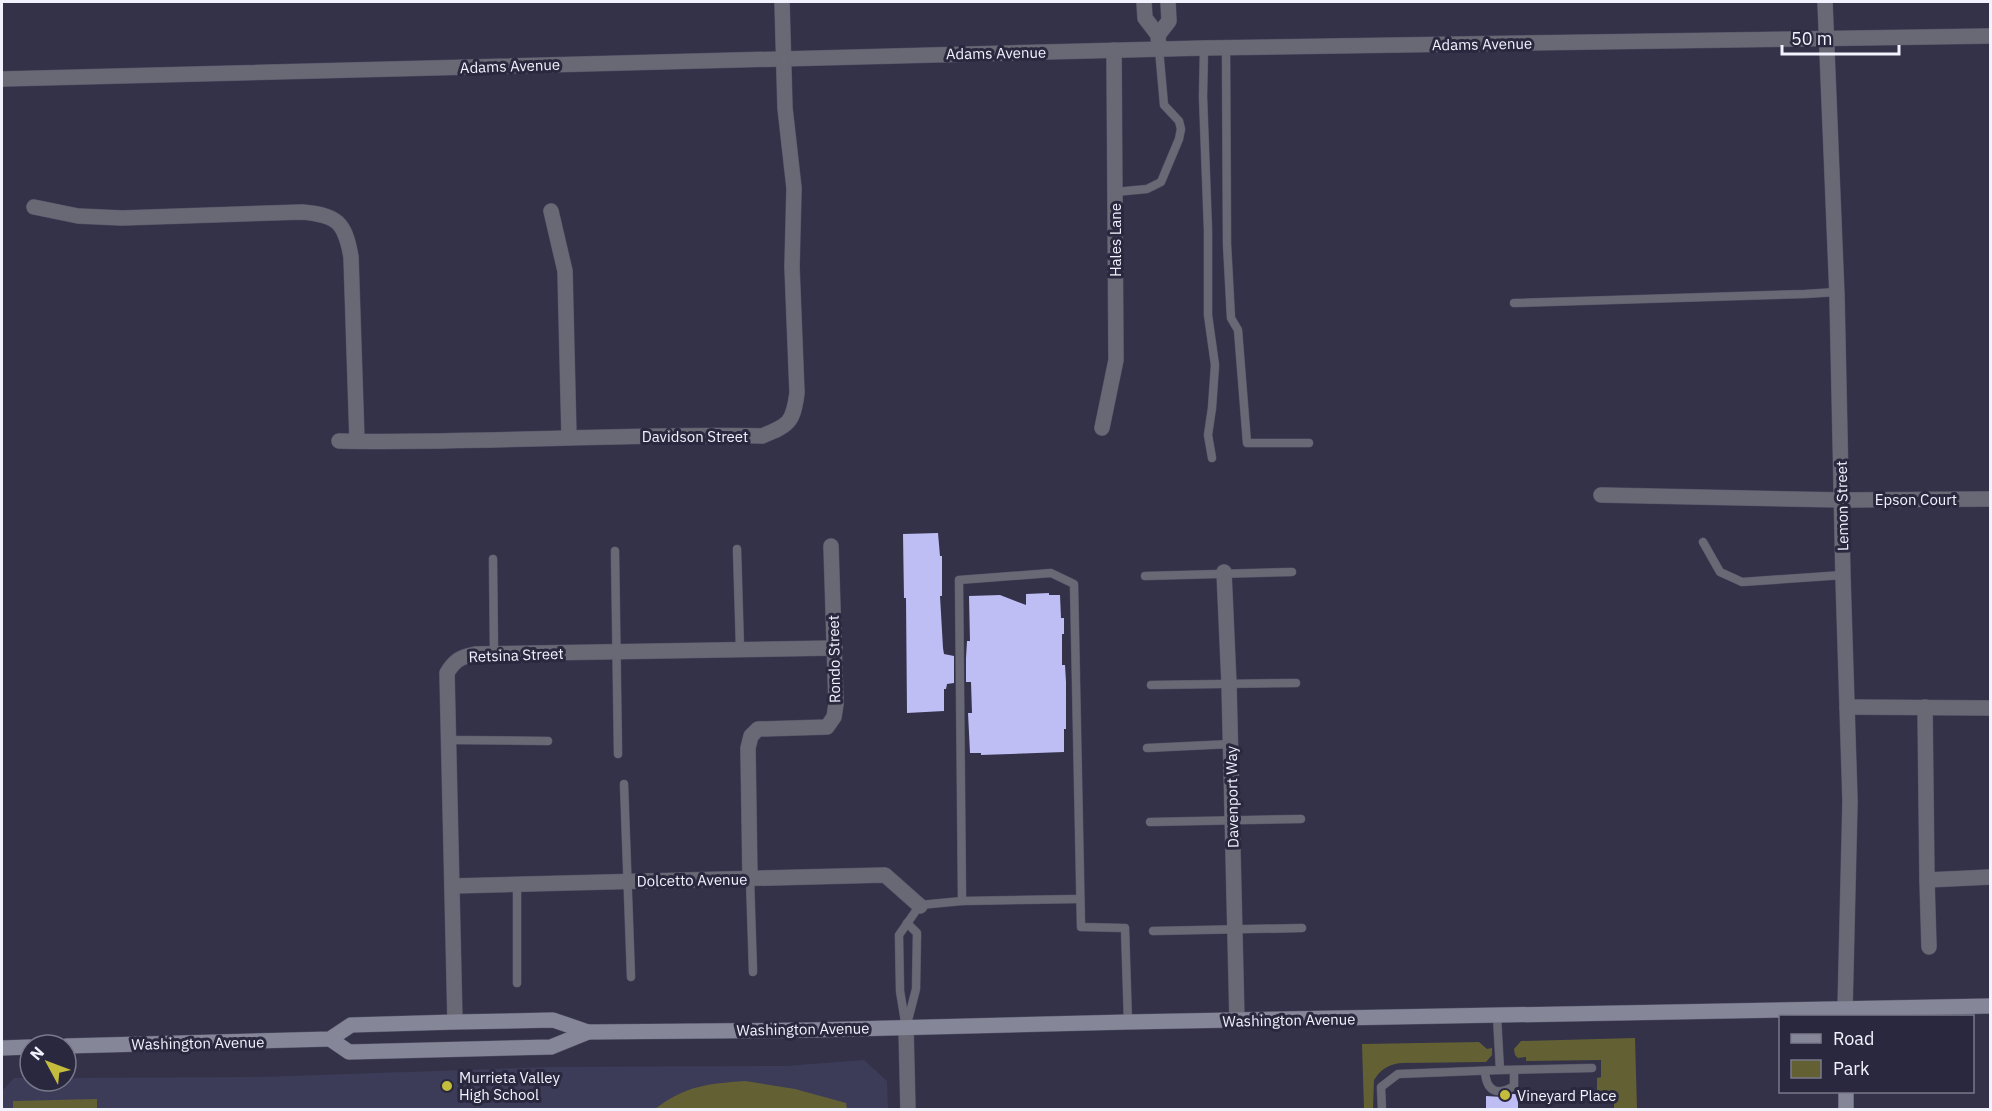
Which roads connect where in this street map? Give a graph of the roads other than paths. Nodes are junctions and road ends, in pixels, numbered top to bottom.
1 (782, 2) edge
2 (1144, 2) edge
3 (1168, 2) edge
4 (1825, 2) edge
5 (1990, 36) edge
6 (1826, 39) junction
7 (1159, 42) junction
8 (1226, 47) junction
9 (1204, 48) junction
10 (1114, 50) junction
11 (784, 58) junction
12 (2, 80) edge
13 (1115, 192) junction
14 (34, 207) dead end
15 (550, 211) dead end
16 (1837, 292) junction
17 (1514, 303) dead end
18 (1102, 428) dead end
19 (569, 437) junction
20 (339, 441) dead end
21 (357, 441) junction
22 (1309, 443) dead end
23 (1212, 458) dead end
24 (1600, 495) dead end
25 (1990, 499) edge
26 (1842, 500) junction
27 (1703, 542) dead end
28 (831, 546) dead end
29 (736, 549) dead end
30 (615, 552) dead end
31 (493, 559) dead end
32 (1224, 572) junction
33 (1292, 572) dead end
34 (1843, 575) junction
35 (1145, 576) dead end
36 (835, 648) junction
37 (740, 649) junction
38 (616, 652) junction
39 (494, 654) junction
40 (1296, 683) dead end
41 (1229, 684) junction
42 (1151, 685) dead end
43 (1847, 707) junction
44 (1925, 707) junction
45 (1990, 708) edge
46 (449, 740) junction
47 (548, 741) dead end
48 (1231, 744) junction
49 (1147, 748) dead end
50 (618, 754) dead end
51 (624, 784) dead end
52 (1301, 819) dead end
53 (1233, 821) junction
54 (1150, 822) dead end
55 (1990, 877) edge
56 (750, 879) junction
57 (1927, 880) junction
58 (627, 882) junction
59 (517, 884) junction
60 (452, 886) junction
61 (1080, 899) junction
62 (962, 901) junction
63 (920, 906) junction
64 (907, 923) junction
65 (1302, 928) dead end
66 (1235, 929) junction
67 (1153, 931) dead end
68 (1929, 947) dead end
69 (753, 972) dead end
70 (631, 977) dead end
71 (517, 983) dead end
72 (1990, 1006) edge
73 (1845, 1013) edge
74 (1497, 1017) junction
75 (456, 1022) junction
76 (1128, 1022) junction
77 (1237, 1022) junction
78 (906, 1028) junction
79 (588, 1032) junction
80 (330, 1039) junction
81 (78, 1046) edge
82 (18, 1047) edge
83 (2, 1048) edge
84 (1592, 1068) dead end
85 (1500, 1070) junction
86 (1514, 1070) junction
87 (1485, 1071) junction
88 (1845, 1093) edge
89 (908, 1110) edge
90 (1382, 1110) edge
91 (1846, 1110) edge

1 - 11 street, Davidson Street
2 - 7 street
3 - 7 street
4 - 6 street, Lemon Street
5 - 6 street, Adams Avenue
6 - 8 street, Adams Avenue
6 - 16 street, Lemon Street
7 - 9 street, Adams Avenue
7 - 10 street, Adams Avenue
7 - 13 lane
8 - 9 street, Adams Avenue
8 - 22 lane
9 - 23 lane
10 - 11 street, Adams Avenue
10 - 13 street, Hales Lane
11 - 12 street, Adams Avenue
11 - 19 street, Davidson Street
13 - 18 street, Hales Lane
14 - 21 street
15 - 19 street
16 - 17 lane
16 - 26 street, Lemon Street
19 - 21 street, Davidson Street
20 - 21 street, Davidson Street
24 - 26 street, Epson Court
25 - 26 street, Epson Court
26 - 34 street, Lemon Street
27 - 34 lane
28 - 36 street, Rondo Street
29 - 37 lane
30 - 38 lane
31 - 39 lane
32 - 33 lane
32 - 35 lane
32 - 41 street, Davenport Way
34 - 43 street, Lemon Street
36 - 37 street, Retsina Street
36 - 56 street, Rondo Street
37 - 38 street, Retsina Street
38 - 39 street, Retsina Street
38 - 50 lane
39 - 46 street, Retsina Street
40 - 41 lane
41 - 42 lane
41 - 48 street, Davenport Way
43 - 44 street
43 - 73 street, Lemon Street
44 - 45 street
44 - 57 street
46 - 47 lane
46 - 60 street, Retsina Street
48 - 49 lane
48 - 53 street, Davenport Way
51 - 58 lane
52 - 53 lane
53 - 54 lane
53 - 66 street, Davenport Way
55 - 57 street
56 - 58 street, Dolcetto Avenue
56 - 63 street, Dolcetto Avenue
56 - 69 lane
57 - 68 street
58 - 59 street, Dolcetto Avenue
58 - 70 lane
59 - 60 street, Dolcetto Avenue
59 - 71 lane
60 - 75 street, Retsina Street
61 - 62 lane
61 - 62 lane
61 - 76 lane
62 - 63 lane
63 - 64 lane
64 - 78 lane
64 - 78 lane
65 - 66 lane
66 - 67 lane
66 - 77 street, Davenport Way
72 - 73 main road, Washington Avenue
73 - 74 main road, Washington Avenue
74 - 77 main road, Washington Avenue
74 - 85 lane
75 - 79 main road, Washington Avenue
75 - 80 main road, Washington Avenue
76 - 77 main road, Washington Avenue
76 - 78 main road, Washington Avenue
78 - 79 main road, Washington Avenue
78 - 89 street
79 - 80 main road, Washington Avenue
80 - 81 main road, Washington Avenue
82 - 83 main road
84 - 86 lane
85 - 86 lane
85 - 87 lane
86 - 87 lane
87 - 90 lane
88 - 91 main road

